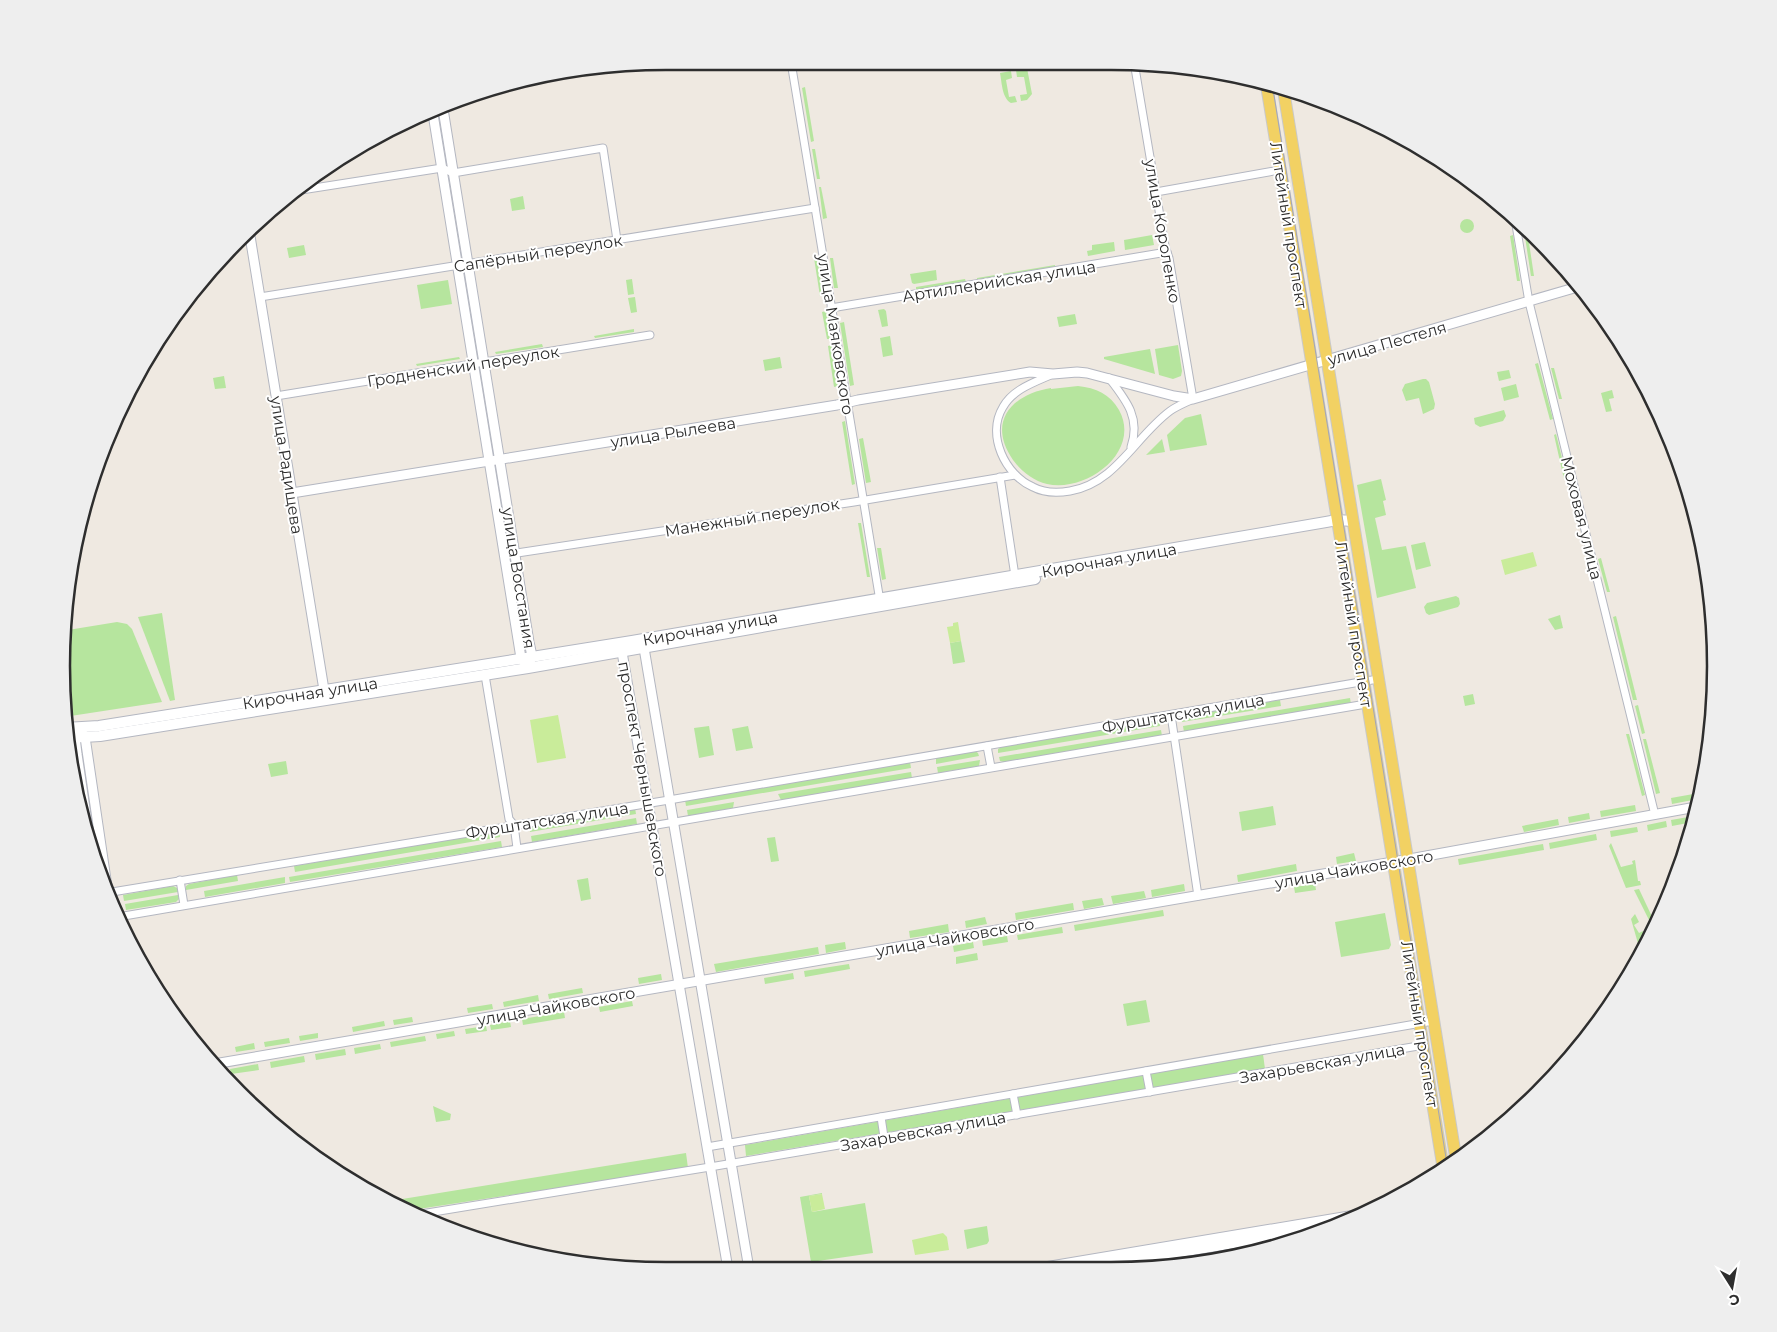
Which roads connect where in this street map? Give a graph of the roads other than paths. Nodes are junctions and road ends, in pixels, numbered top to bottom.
1 (792, 70) edge
2 (1135, 71) edge
3 (1267, 91) edge
4 (1284, 96) edge
5 (444, 113) edge
6 (434, 117) edge
7 (442, 168) junction
8 (1280, 170) junction
9 (453, 173) junction
10 (309, 189) edge
11 (1156, 192) junction
12 (815, 208) junction
13 (1517, 230) edge
14 (251, 240) edge
15 (617, 240) junction
16 (1167, 252) junction
17 (468, 264) junction
18 (457, 266) junction
19 (1572, 289) edge
20 (260, 298) junction
21 (1528, 302) junction
22 (831, 308) junction
23 (650, 335) dead end
24 (1326, 361) junction
25 (484, 362) junction
26 (474, 364) junction
27 (1312, 366) junction
28 (1053, 374) junction
29 (1109, 378) junction
30 (276, 396) junction
31 (1193, 399) junction
32 (847, 403) junction
33 (1130, 450) junction
34 (500, 459) junction
35 (490, 461) junction
36 (1015, 475) junction
37 (1000, 477) junction
38 (292, 493) junction
39 (863, 500) junction
40 (1353, 521) junction
41 (1337, 523) junction
42 (515, 553) junction
43 (504, 555) junction
44 (1015, 576) junction
45 (880, 602) junction
46 (632, 641) junction
47 (644, 648) junction
48 (622, 652) junction
49 (532, 656) junction
50 (520, 658) junction
51 (528, 668) junction
52 (485, 674) junction
53 (1378, 679) junction
54 (1363, 682) junction
55 (325, 695) junction
56 (1366, 704) junction
57 (1171, 715) junction
58 (76, 735) edge
59 (1174, 736) junction
60 (987, 746) junction
61 (991, 768) junction
62 (83, 792) edge
63 (669, 800) junction
64 (649, 803) junction
65 (1690, 808) edge
66 (1655, 815) junction
67 (673, 821) junction
68 (653, 824) junction
69 (514, 825) junction
70 (98, 846) edge
71 (518, 848) junction
72 (1407, 860) junction
73 (1393, 862) junction
74 (180, 880) junction
75 (115, 894) edge
76 (1198, 896) junction
77 (184, 905) junction
78 (124, 915) edge
79 (700, 981) junction
80 (679, 985) junction
81 (1433, 1021) junction
82 (1420, 1023) junction
83 (1424, 1046) junction
84 (222, 1063) edge
85 (1146, 1071) junction
86 (1150, 1092) junction
87 (1014, 1094) junction
88 (1017, 1114) junction
89 (881, 1117) junction
90 (884, 1137) junction
91 (727, 1143) junction
92 (707, 1147) junction
93 (1455, 1153) edge
94 (1442, 1162) edge
95 (731, 1163) junction
96 (710, 1167) junction
97 (429, 1213) edge
98 (1336, 1218) edge
99 (1289, 1234) edge
100 (727, 1262) edge
101 (748, 1262) edge
102 (1070, 1262) edge
103 (1124, 1262) edge

1 - 12 street, улица Маяковского
2 - 11 street, улица Короленко
3 - 8 main road, Литейный проспект
4 - 24 main road, Литейный проспект
5 - 9 street, улица Восстания
6 - 7 street, улица Восстания
7 - 9 street
7 - 10 street
7 - 18 street, улица Восстания
8 - 11 street
8 - 27 main road, Литейный проспект
9 - 15 street
9 - 17 street, улица Восстания
11 - 16 street, улица Короленко
12 - 15 street, Сапёрный переулок
12 - 22 street, улица Маяковского
13 - 21 street, Моховая улица
14 - 20 street, улица Радищева
15 - 17 street, Сапёрный переулок
16 - 22 street, Артиллерийская улица
16 - 31 street, улица Короленко
17 - 18 street, Сапёрный переулок
17 - 25 street, улица Восстания
18 - 20 street, Сапёрный переулок
18 - 26 street, улица Восстания
19 - 21 street, улица Пестеля
20 - 30 street, улица Радищева
21 - 24 street, улица Пестеля
21 - 66 street, Моховая улица
22 - 32 street, улица Маяковского
23 - 25 street, Гродненский переулок
24 - 27 street, улица Пестеля
24 - 40 main road, Литейный проспект
25 - 26 street, Гродненский переулок
25 - 34 street, улица Восстания
26 - 30 street, Гродненский переулок
26 - 35 street, улица Восстания
27 - 31 street, улица Пестеля
27 - 41 main road, Литейный проспект
28 - 29 street
28 - 32 street, улица Рылеева
28 - 36 street
29 - 31 street
29 - 33 street
30 - 38 street, улица Радищева
31 - 33 street
32 - 34 street, улица Рылеева
32 - 39 street, улица Маяковского
33 - 36 street
34 - 35 street, улица Рылеева
34 - 42 street, улица Восстания
35 - 38 street, улица Рылеева
35 - 43 street, улица Восстания
36 - 37 street, Манежный переулок
37 - 39 street, Манежный переулок
37 - 44 street
38 - 55 street, улица Радищева
39 - 42 street, Манежный переулок
39 - 45 street, улица Маяковского
40 - 41 main road, Кирочная улица
40 - 53 main road, Литейный проспект
41 - 44 main road, Кирочная улица
41 - 45 main road, Кирочная улица
41 - 54 main road, Литейный проспект
42 - 43 street, Манежный переулок
42 - 49 street, улица Восстания
43 - 50 street, улица Восстания
44 - 45 main road, Кирочная улица
45 - 46 main road, Кирочная улица
45 - 47 main road, Кирочная улица
46 - 47 street, проспект Чернышевского
46 - 48 street, проспект Чернышевского
46 - 49 main road, Кирочная улица
47 - 48 main road, Кирочная улица
47 - 63 street, проспект Чернышевского
48 - 51 main road, Кирочная улица
48 - 64 street, проспект Чернышевского
49 - 50 main road, Кирочная улица
49 - 51 street, улица Восстания
50 - 51 street, улица Восстания
50 - 55 main road, Кирочная улица
51 - 52 main road, Кирочная улица
52 - 55 main road, Кирочная улица
52 - 69 street
53 - 54 street, Фурштатская улица
53 - 72 main road, Литейный проспект
54 - 56 main road, Литейный проспект
54 - 57 street, Фурштатская улица
55 - 58 main road, Кирочная улица
56 - 59 street, Фурштатская улица
56 - 73 main road, Литейный проспект
57 - 59 street
57 - 60 street, Фурштатская улица
58 - 62 street
58 - 70 street
59 - 61 street, Фурштатская улица
59 - 76 street
60 - 61 street
60 - 63 street, Фурштатская улица
61 - 67 street, Фурштатская улица
63 - 64 street, Фурштатская улица
63 - 67 street, проспект Чернышевского
64 - 68 street, проспект Чернышевского
64 - 69 street, Фурштатская улица
65 - 66 street, улица Чайковского
66 - 72 street, улица Чайковского
67 - 68 street, Фурштатская улица
67 - 79 street, проспект Чернышевского
68 - 71 street, Фурштатская улица
68 - 80 street, проспект Чернышевского
69 - 71 street
69 - 74 street, Фурштатская улица
71 - 77 street, Фурштатская улица
72 - 73 street, улица Чайковского
72 - 81 main road, Литейный проспект
73 - 76 street, улица Чайковского
73 - 82 main road, Литейный проспект
74 - 75 street, Фурштатская улица
74 - 77 street
76 - 79 street, улица Чайковского
77 - 78 street, Фурштатская улица
79 - 80 street, улица Чайковского
79 - 91 street, проспект Чернышевского
80 - 84 street, улица Чайковского
80 - 92 street, проспект Чернышевского
81 - 82 street, Захарьевская улица
81 - 93 main road, Литейный проспект
82 - 83 main road, Литейный проспект
82 - 85 street, Захарьевская улица
83 - 86 street, Захарьевская улица
83 - 94 main road, Литейный проспект
85 - 86 street
85 - 87 street, Захарьевская улица
86 - 88 street, Захарьевская улица
87 - 88 street
87 - 89 street, Захарьевская улица
88 - 90 street, Захарьевская улица
89 - 90 street
89 - 91 street, Захарьевская улица
90 - 95 street, Захарьевская улица
91 - 92 street, Захарьевская улица
91 - 95 street, проспект Чернышевского
92 - 96 street, проспект Чернышевского
95 - 96 street, Захарьевская улица
95 - 101 street, проспект Чернышевского
96 - 97 street, Захарьевская улица
96 - 100 street, проспект Чернышевского
98 - 102 street
99 - 103 street

